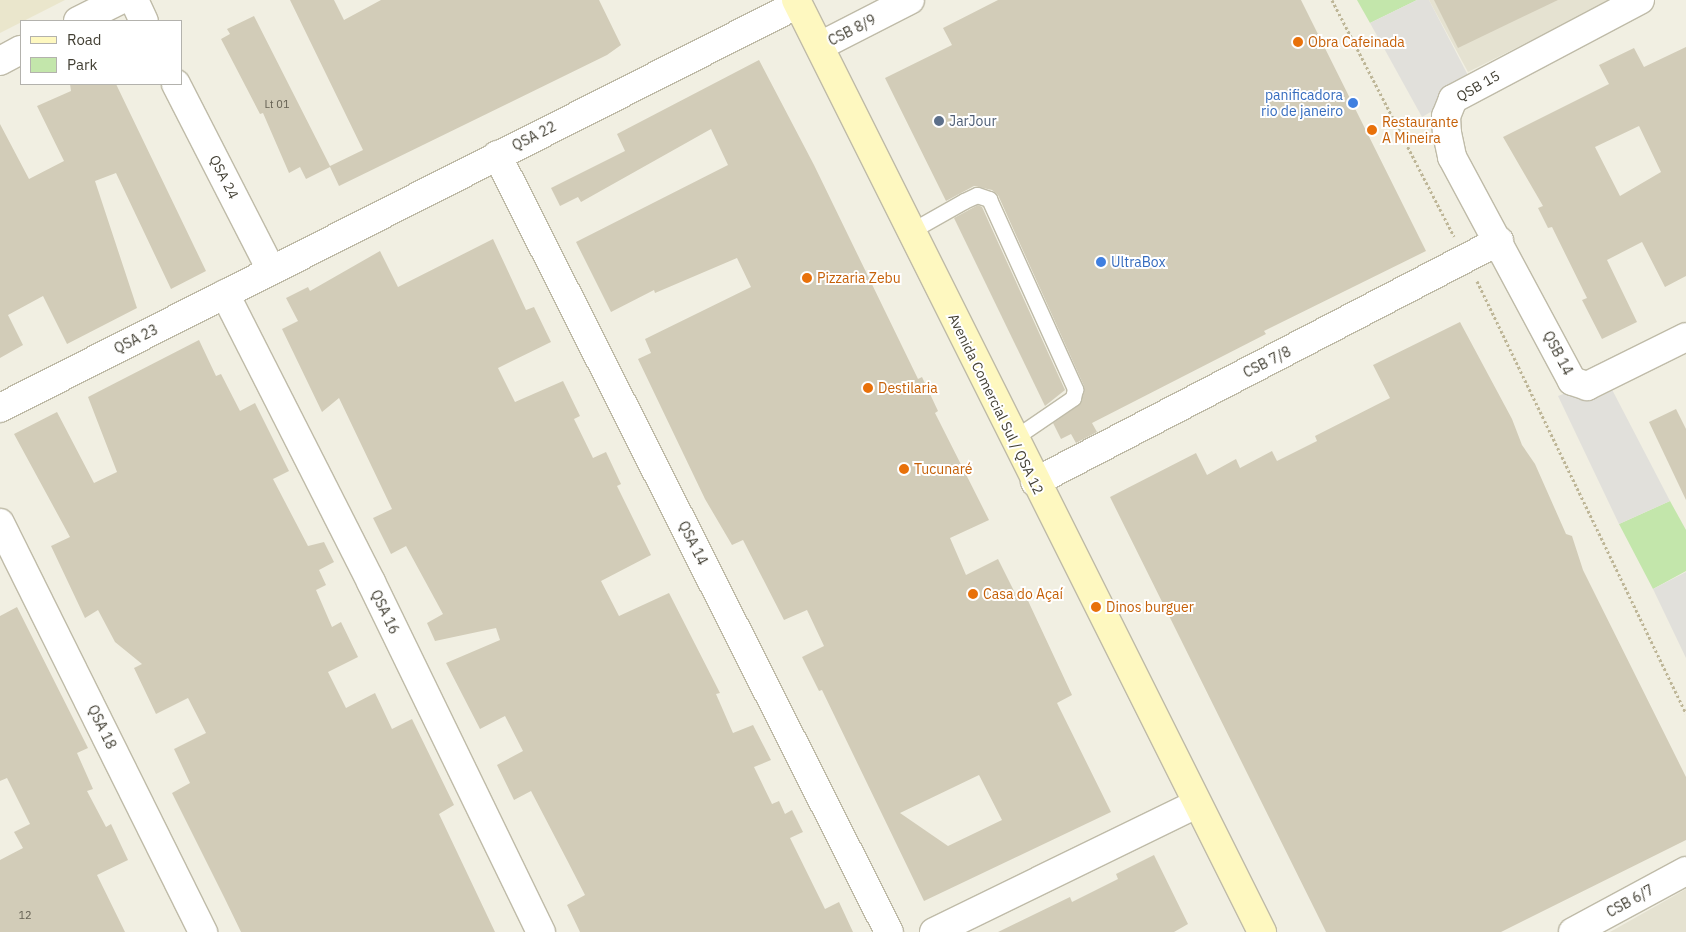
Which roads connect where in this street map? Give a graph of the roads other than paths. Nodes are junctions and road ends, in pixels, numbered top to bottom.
1 (120, 0) edge
2 (134, 0) edge
3 (910, 0) edge
4 (1640, 0) edge
5 (797, 2) edge
6 (80, 20) edge
7 (144, 20) edge
8 (820, 46) junction
9 (20, 51) edge
10 (0, 61) edge
11 (177, 85) edge
12 (497, 155) junction
13 (911, 231) junction
14 (1499, 241) junction
15 (271, 270) junction
16 (225, 294) junction
17 (1686, 337) edge
18 (0, 408) edge
19 (1013, 439) junction
20 (1035, 482) junction
21 (0, 523) edge
22 (1196, 804) junction
23 (1686, 871) edge
24 (203, 932) edge
25 (541, 932) edge
26 (888, 932) edge
27 (934, 932) edge
28 (1262, 932) edge
29 (1574, 932) edge

1 - 6 street
2 - 7 street
3 - 8 street, CSB 8/9
4 - 14 street, QSB 15
5 - 8 main road, Avenida Comercial Sul / QSA 12
5 - 12 street, QSA 22
8 - 13 main road, Avenida Comercial Sul / QSA 12
9 - 10 street
11 - 15 street, QSA 24
12 - 15 street, QSA 22
12 - 26 street, QSA 14
13 - 19 main road, Avenida Comercial Sul / QSA 12
13 - 19 lane
14 - 17 street, QSB 14
14 - 20 street, CSB 7/8
15 - 16 street, QSA 23
16 - 18 street, QSA 23
16 - 25 street, QSA 16
19 - 20 main road, Avenida Comercial Sul / QSA 12
20 - 22 main road, Avenida Comercial Sul / QSA 12
21 - 24 street, QSA 18
22 - 27 street
22 - 28 main road, Avenida Comercial Sul / QSA 12
23 - 29 street, CSB 6/7

